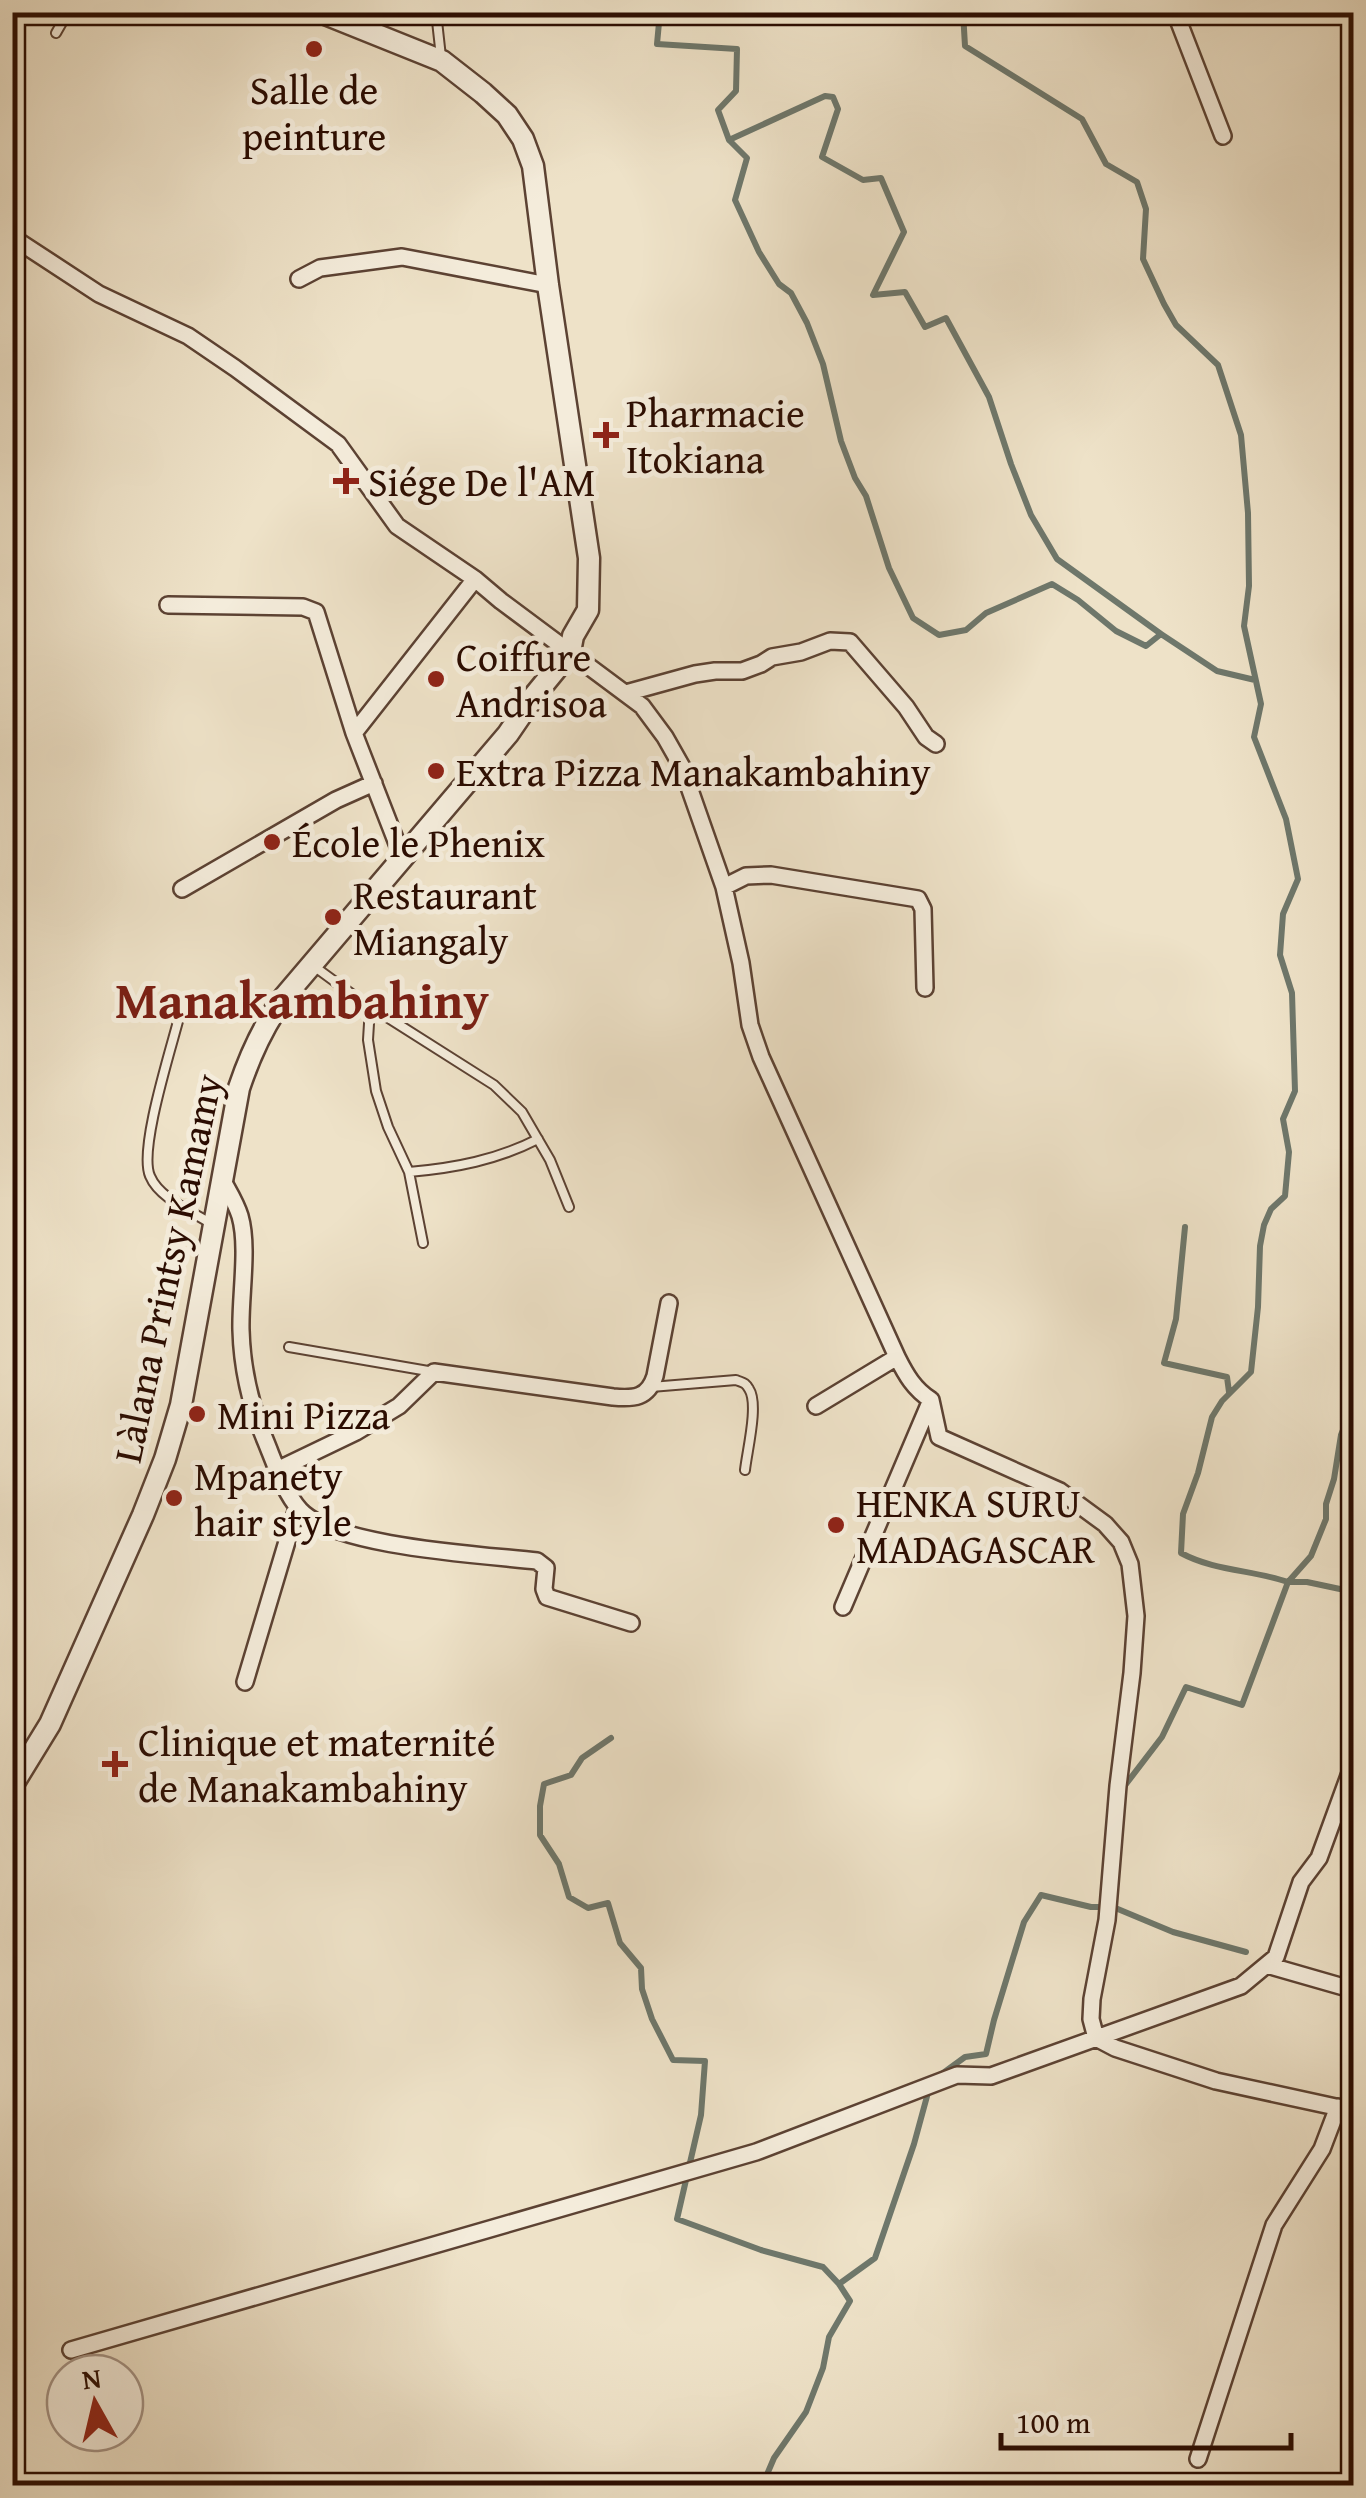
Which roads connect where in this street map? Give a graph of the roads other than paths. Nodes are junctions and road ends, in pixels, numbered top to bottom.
1 (68, 12) edge
2 (320, 12) edge
3 (436, 12) edge
4 (1175, 12) edge
5 (56, 33) dead end
6 (442, 61) junction
7 (1223, 136) dead end
8 (12, 237) edge
9 (299, 278) dead end
10 (548, 284) junction
11 (475, 578) junction
12 (168, 604) dead end
13 (570, 652) junction
14 (626, 694) junction
15 (354, 733) junction
16 (936, 744) dead end
17 (374, 783) junction
18 (403, 858) junction
19 (724, 887) junction
20 (182, 889) dead end
21 (312, 964) junction
22 (925, 988) dead end
23 (370, 1006) junction
24 (181, 1010) dead end
25 (538, 1138) junction
26 (409, 1172) junction
27 (223, 1181) junction
28 (569, 1207) dead end
29 (214, 1225) junction
30 (423, 1243) dead end
31 (670, 1302) dead end
32 (289, 1347) dead end
33 (897, 1357) junction
34 (434, 1372) junction
35 (651, 1387) junction
36 (931, 1400) junction
37 (816, 1406) dead end
38 (277, 1470) junction
39 (744, 1470) dead end
40 (297, 1508) junction
41 (843, 1607) dead end
42 (631, 1623) dead end
43 (245, 1682) dead end
44 (1354, 1762) edge
45 (12, 1786) edge
46 (1267, 1965) junction
47 (1354, 1990) edge
48 (1096, 2038) junction
49 (1346, 2109) edge
50 (71, 2350) dead end
51 (1198, 2459) dead end

1 - 5 lane
2 - 6 street, Làlana Printsy Kamamy
3 - 6 lane
4 - 7 street
6 - 10 street, Làlana Printsy Kamamy
8 - 11 street
9 - 10 street
10 - 13 street, Làlana Printsy Kamamy
11 - 13 street
11 - 15 street
12 - 15 street
13 - 14 street
13 - 18 street, Làlana Printsy Kamamy
14 - 16 street
14 - 19 street
15 - 17 street
17 - 18 street
17 - 20 street
18 - 21 street, Làlana Printsy Kamamy
19 - 22 street
19 - 33 street
21 - 23 lane
21 - 27 street, Làlana Printsy Kamamy
23 - 25 lane
23 - 26 lane
24 - 29 lane
25 - 26 lane
25 - 28 lane
26 - 30 lane
27 - 29 street, Làlana Printsy Kamamy
27 - 38 street
29 - 45 street, Làlana Printsy Kamamy
31 - 35 street
32 - 34 lane
33 - 36 street
33 - 37 street
34 - 35 street
34 - 38 street
35 - 39 lane
36 - 41 street
36 - 48 street
38 - 40 street
40 - 42 street
40 - 43 street
44 - 46 street
46 - 47 street
46 - 48 street
48 - 49 street
48 - 50 street
49 - 51 street

